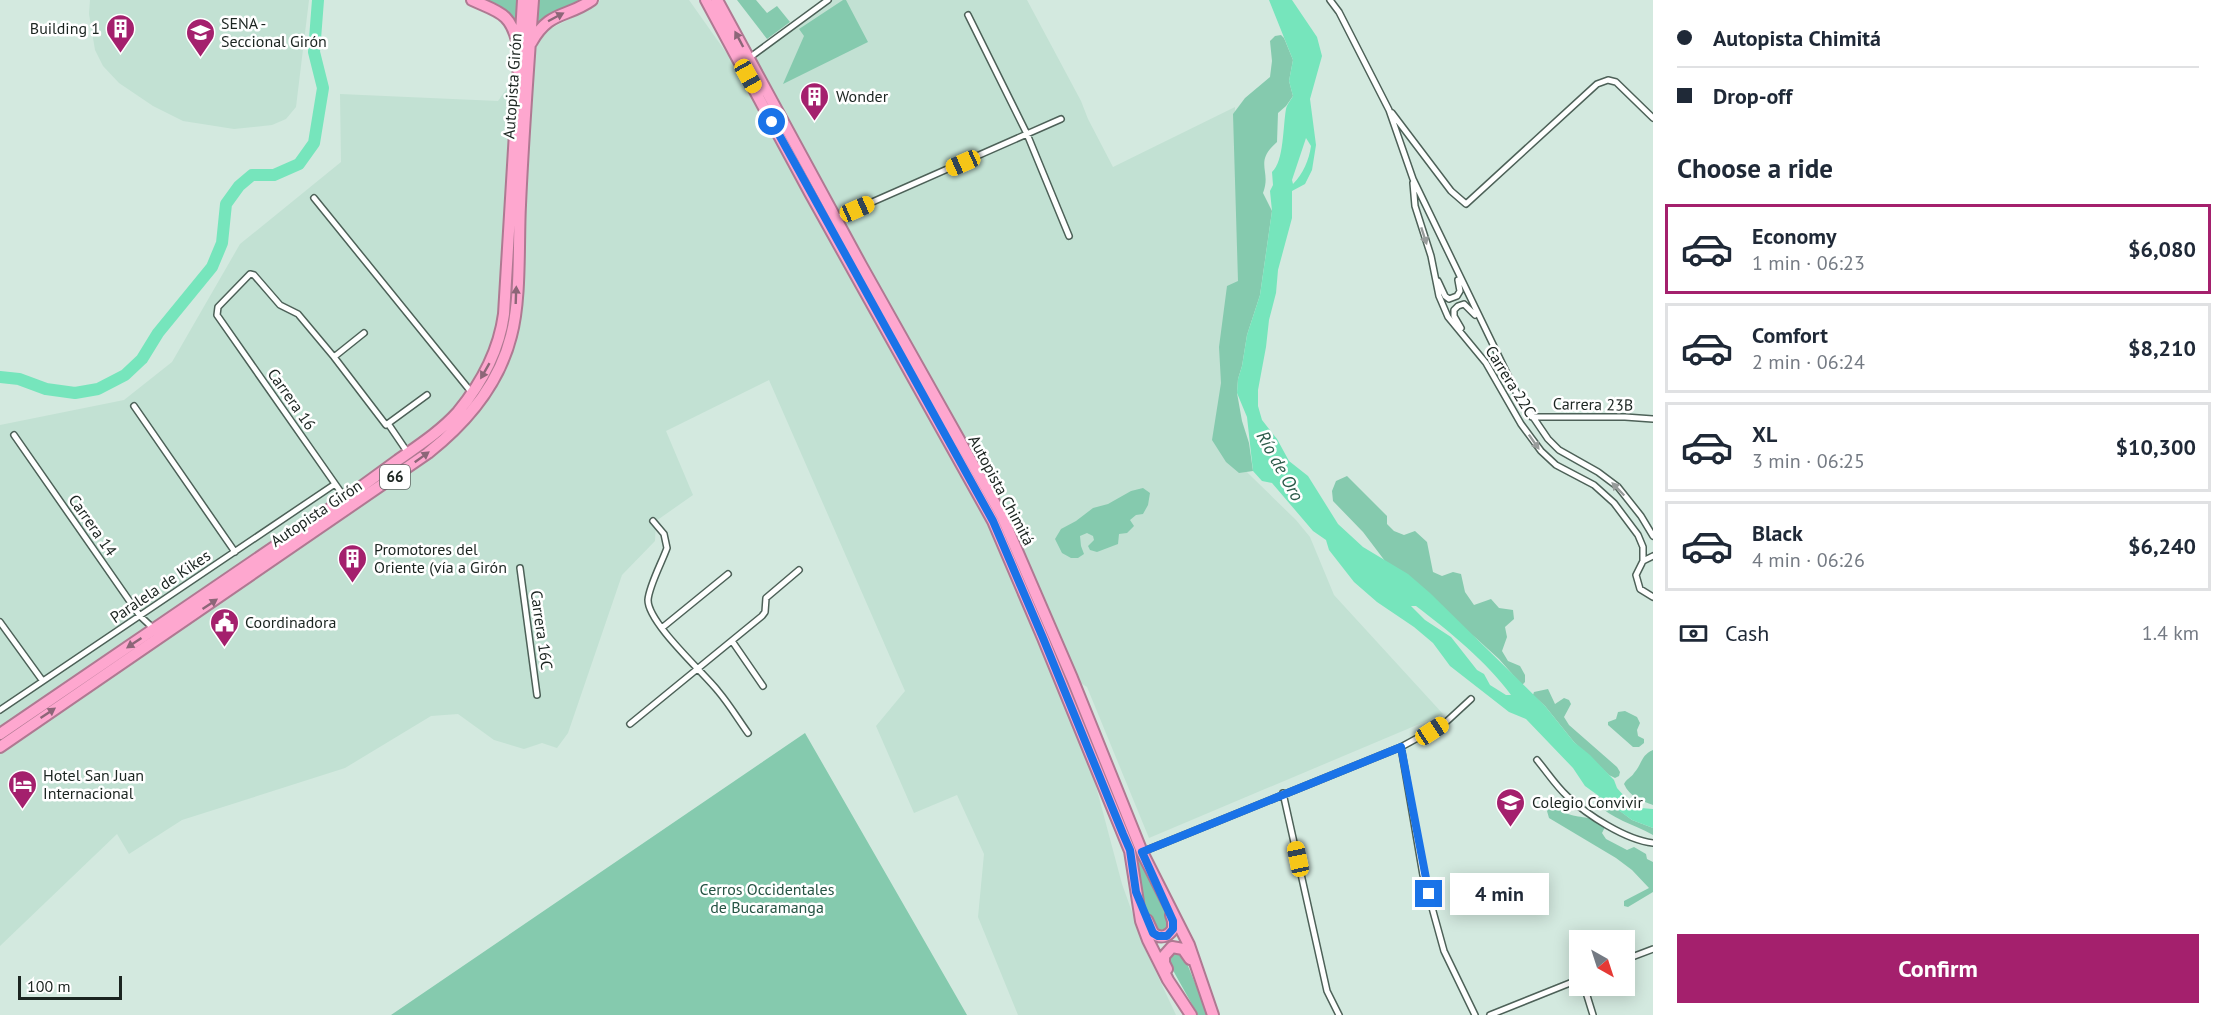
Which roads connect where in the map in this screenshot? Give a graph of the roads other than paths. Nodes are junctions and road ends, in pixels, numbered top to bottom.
1 (472, 0) edge
2 (523, 0) edge
3 (533, 0) edge
4 (592, 0) edge
5 (706, 0) edge
6 (828, 0) edge
7 (1330, 0) edge
8 (721, 1) edge
9 (968, 15) dead end
10 (530, 46) junction
11 (520, 55) junction
12 (749, 58) junction
13 (1389, 110) junction
14 (1653, 118) edge
15 (1061, 119) dead end
16 (1027, 134) junction
17 (1413, 179) junction
18 (314, 198) dead end
19 (836, 218) junction
20 (1069, 236) dead end
21 (1455, 269) junction
22 (1435, 274) junction
23 (1483, 326) junction
24 (364, 333) dead end
25 (1467, 338) junction
26 (334, 357) junction
27 (472, 393) junction
28 (427, 395) dead end
29 (134, 406) dead end
30 (1532, 417) junction
31 (1653, 419) edge
32 (389, 425) junction
33 (14, 435) dead end
34 (408, 453) junction
35 (335, 484) junction
36 (345, 498) junction
37 (653, 521) dead end
38 (1653, 536) edge
39 (235, 552) junction
40 (1653, 556) edge
41 (1643, 561) junction
42 (520, 568) dead end
43 (799, 570) dead end
44 (728, 574) dead end
45 (1653, 597) edge
46 (140, 616) junction
47 (0, 622) edge
48 (663, 627) junction
49 (154, 629) junction
50 (732, 641) junction
51 (697, 670) junction
52 (42, 680) junction
53 (764, 686) dead end
54 (537, 695) dead end
55 (1471, 699) dead end
56 (0, 710) edge
57 (630, 724) dead end
58 (748, 733) dead end
59 (0, 735) edge
60 (0, 747) edge
61 (1401, 747) junction
62 (1537, 760) dead end
63 (1283, 793) junction
64 (1653, 843) edge
65 (1142, 852) junction
66 (1156, 882) junction
67 (1136, 892) junction
68 (1653, 949) edge
69 (1635, 956) edge
70 (1569, 983) edge
71 (1204, 989) junction
72 (1587, 996) edge
73 (1190, 1014) edge
74 (1213, 1015) edge
75 (1339, 1015) edge
76 (1475, 1015) edge
77 (1490, 1015) edge
78 (1593, 1015) edge

1 - 11 highway
2 - 11 highway, Autopista Girón / 66
3 - 10 highway, Autopista Girón / 66
10 -> 4 highway
5 - 67 highway, Autopista Chimitá
6 - 12 street
7 - 13 street, Carrera 22C
12 -> 8 highway, Autopista Chimitá
9 - 16 street
60 -> 10 highway, Autopista Girón / 66
11 -> 27 highway, Autopista Girón / 66
12 - 19 highway, Autopista Chimitá
13 - 14 street
13 - 17 street, Carrera 22C
15 - 16 street
16 - 19 street
16 - 20 street
17 - 21 street, Carrera 22C
17 -> 22 street, Carrera 22C
18 - 27 street
19 - 65 highway, Autopista Chimitá
21 - 22 street
21 - 23 street, Carrera 22C
22 - 25 street, Carrera 22C
23 - 25 street
23 - 30 street, Carrera 22C
24 - 26 street
25 -> 41 street, Carrera 22C
26 - 32 street
26 - 35 street, Carrera 16
27 - 34 highway, Autopista Girón / 66
28 - 32 street
29 - 39 street
30 - 31 street, Carrera 23B
38 -> 30 street, Carrera 22C
32 - 34 street
33 - 46 street, Carrera 14
34 - 36 highway, Autopista Girón / 66
35 - 36 street, Carrera 16
35 - 39 street, Paralela de Kikes
36 - 49 highway, Autopista Girón / 66
37 - 48 street
39 - 46 street, Paralela de Kikes
40 - 41 street
41 - 45 street, Carrera 22C
42 - 54 street, Carrera 16C
43 - 50 street
44 - 48 street
46 - 49 street, Carrera 14
46 - 52 street, Paralela de Kikes
47 - 52 street
48 - 51 street
49 -> 59 highway, Autopista Girón / 66
50 - 51 street
50 - 53 street
51 - 57 street
51 - 58 street
52 - 56 street, Paralela de Kikes
55 - 61 street
61 - 63 street
61 - 76 street
62 - 64 street
63 - 65 street
63 - 75 street
65 - 66 highway, Autopista Chimitá
66 - 67 highway
66 - 71 highway, Autopista Chimitá
67 - 73 highway, Autopista Chimitá
68 - 69 street
70 - 77 street
71 - 73 highway
71 - 74 highway, Autopista Chimitá
72 - 78 street

